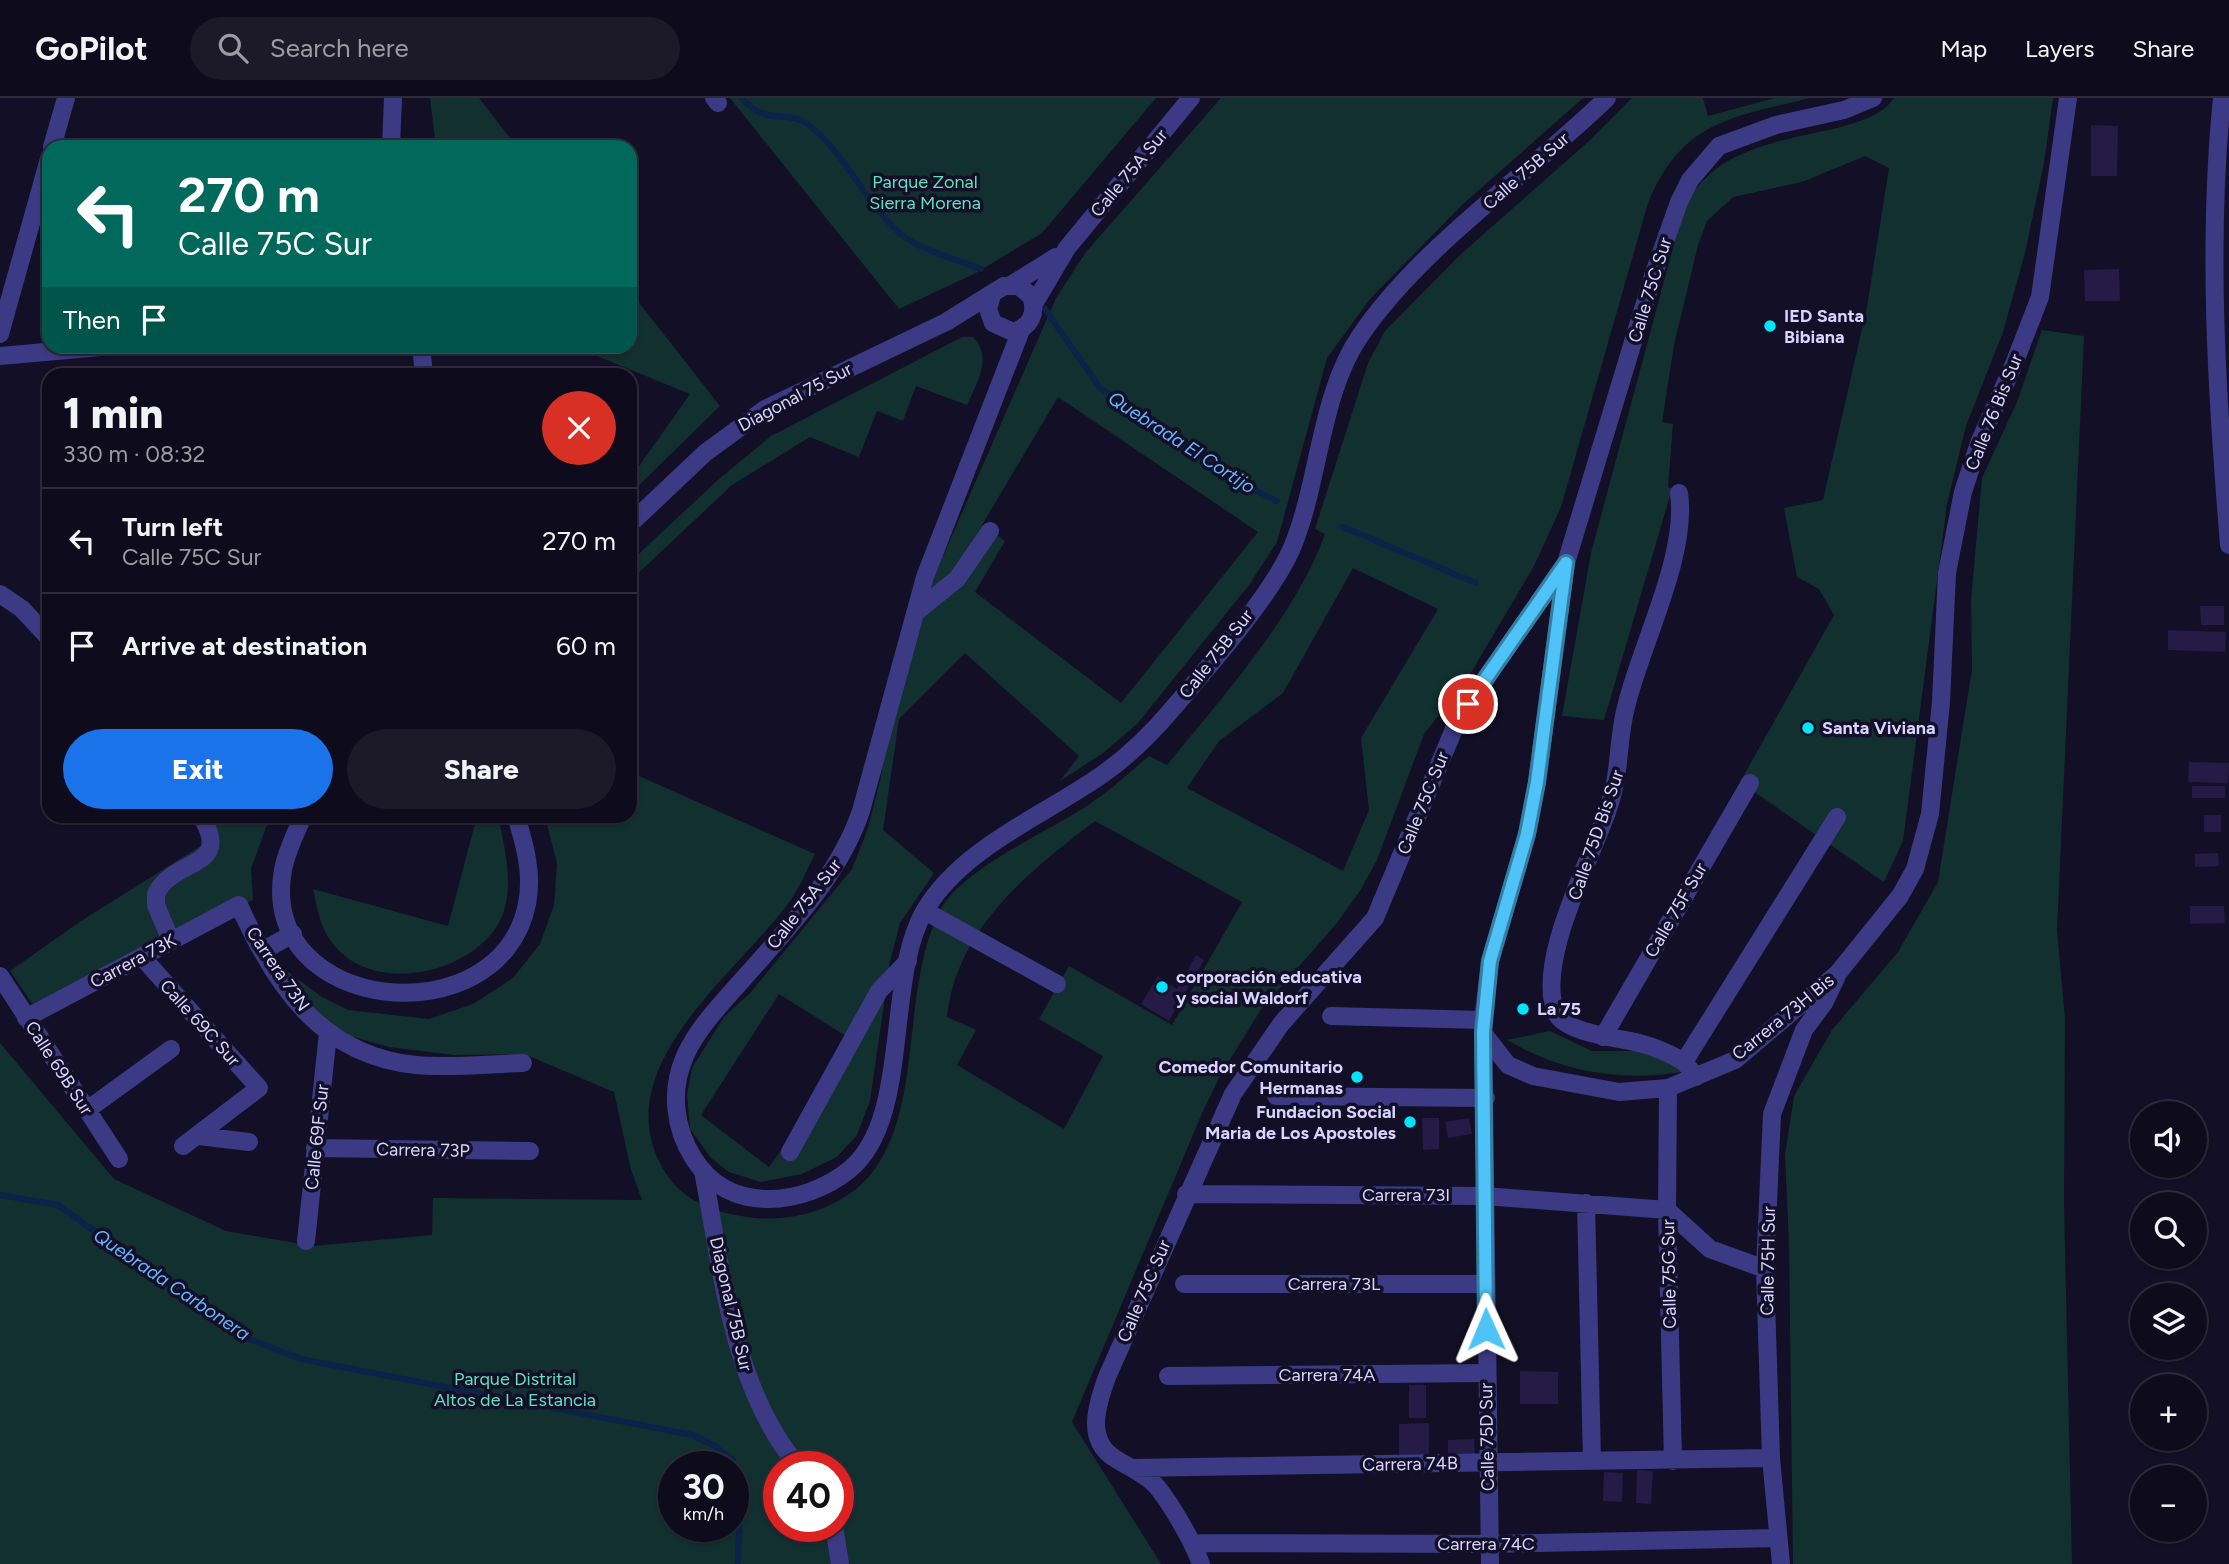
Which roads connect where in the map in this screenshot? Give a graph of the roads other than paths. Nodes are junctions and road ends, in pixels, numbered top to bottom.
1 (66, 98) edge
2 (393, 98) edge
3 (1191, 98) edge
4 (1607, 98) edge
5 (1873, 98) edge
6 (2068, 98) edge
7 (2222, 98) edge
8 (54, 140) edge
9 (391, 140) edge
10 (42, 184) edge
11 (1067, 248) junction
12 (1011, 285) junction
13 (992, 295) junction
14 (1034, 304) junction
15 (946, 322) junction
16 (995, 324) junction
17 (1021, 330) junction
18 (0, 334) edge
19 (42, 352) edge
20 (0, 356) edge
21 (1000, 383) junction
22 (1679, 493) dead end
23 (637, 517) edge
24 (990, 531) dead end
25 (2229, 545) edge
26 (1566, 563) junction
27 (0, 594) edge
28 (916, 612) junction
29 (42, 630) edge
30 (1750, 783) dead end
31 (1837, 817) dead end
32 (205, 823) edge
33 (300, 823) edge
34 (518, 823) edge
35 (239, 905) joint
36 (925, 911) junction
37 (1878, 927) joint
38 (293, 934) junction
39 (171, 941) junction
40 (262, 951) junction
41 (142, 957) junction
42 (908, 961) junction
43 (1838, 972) junction
44 (0, 976) edge
45 (1057, 984) dead end
46 (1331, 1016) dead end
47 (26, 1018) junction
48 (1483, 1026) junction
49 (328, 1033) junction
50 (1603, 1037) junction
51 (171, 1049) dead end
52 (1684, 1062) junction
53 (523, 1063) dead end
54 (1696, 1077) junction
55 (1668, 1088) junction
56 (1276, 1096) dead end
57 (1486, 1098) junction
58 (87, 1110) junction
59 (199, 1136) junction
60 (249, 1142) dead end
61 (183, 1146) dead end
62 (315, 1148) junction
63 (530, 1151) dead end
64 (790, 1152) dead end
65 (119, 1158) dead end
66 (703, 1171) junction
67 (1186, 1194) junction
68 (1485, 1196) junction
69 (1586, 1203) junction
70 (1667, 1210) junction
71 (306, 1241) dead end
72 (1765, 1269) junction
73 (1184, 1284) dead end
74 (1485, 1284) junction
75 (1486, 1373) junction
76 (1168, 1376) dead end
77 (787, 1451) edge
78 (1772, 1458) junction
79 (1592, 1461) junction
80 (1673, 1461) junction
81 (1487, 1463) junction
82 (1132, 1468) junction
83 (1777, 1538) junction
84 (837, 1542) edge
85 (1194, 1544) junction
86 (1490, 1544) junction
87 (840, 1564) edge
88 (1201, 1564) edge
89 (1490, 1564) edge
90 (1781, 1564) edge

1 - 8 street
2 - 9 street
3 - 11 street, Calle 75A Sur
4 - 36 street, Calle 75B Sur
5 - 26 street, Calle 75C Sur
6 - 37 street, Calle 76 Bis Sur
7 - 25 street
10 - 18 street
11 - 12 street, Calle 75A Sur
11 - 14 street, Calle 75A Sur
12 - 13 street
12 - 14 street
13 - 15 street, Diagonal 75 Sur
13 - 16 street
14 - 17 street
15 - 16 street, Diagonal 75 Sur
15 - 23 street, Diagonal 75 Sur
16 - 17 street
16 - 21 street, Calle 75A Sur
17 - 21 street, Calle 75A Sur
19 - 20 street
21 - 28 street, Calle 75A Sur
22 - 50 street, Calle 75D Bis Sur
24 - 28 street
26 - 48 street, Calle 75D Sur
26 - 67 street, Calle 75C Sur
27 - 29 street
28 - 66 street, Calle 75A Sur
30 - 50 street, Calle 75F Sur
31 - 52 street
32 - 39 street
33 - 38 street
34 - 38 street
35 - 39 street, Carrera 73K
35 - 40 street, Carrera 73N
36 - 42 street, Calle 75B Sur
36 - 45 street
37 - 43 street, Carrera 73H Bis
38 - 40 street
39 - 41 street, Carrera 73K
40 - 49 street, Carrera 73N
41 - 47 street, Carrera 73K
41 - 59 street, Calle 69C Sur
42 - 64 street
42 - 66 street, Calle 75B Sur
43 - 54 street, Carrera 73H Bis
43 - 72 street, Calle 75H Sur
44 - 47 street, Calle 69B Sur
46 - 48 street
47 - 58 street, Calle 69B Sur
48 - 55 street, Carrera 73H Bis
48 - 57 street, Calle 75D Sur
49 - 53 street, Carrera 73N
49 - 62 street, Calle 69F Sur
50 - 52 street
51 - 58 street
52 - 54 street
54 - 55 street, Carrera 73H Bis
55 - 70 street, Calle 75G Sur
56 - 57 street
57 - 68 street, Calle 75D Sur
58 - 65 street, Calle 69B Sur
59 - 60 street
59 - 61 street
62 - 63 street, Carrera 73P
62 - 71 street, Calle 69F Sur
66 - 77 street, Diagonal 75B Sur
67 - 68 street, Carrera 73I
67 - 82 street, Calle 75C Sur
68 - 69 street, Carrera 73I
68 - 74 street, Calle 75D Sur
69 - 70 street, Carrera 73I
69 - 79 street
70 - 72 street
70 - 80 street, Calle 75G Sur
72 - 78 street, Calle 75H Sur
73 - 74 street, Carrera 73L
74 - 75 street, Calle 75D Sur
75 - 76 street, Carrera 74A
75 - 81 street, Calle 75D Sur
78 - 80 street, Carrera 74B
78 - 83 street, Calle 75H Sur
79 - 80 street, Carrera 74B
79 - 81 street, Carrera 74B
81 - 82 street, Carrera 74B
81 - 86 street, Calle 75D Sur
82 - 85 street, Calle 75C Sur
83 - 86 street, Carrera 74C
83 - 90 street, Calle 75H Sur
84 - 87 street
85 - 86 street, Carrera 74C
85 - 88 street, Calle 75C Sur
86 - 89 street, Calle 75D Sur

